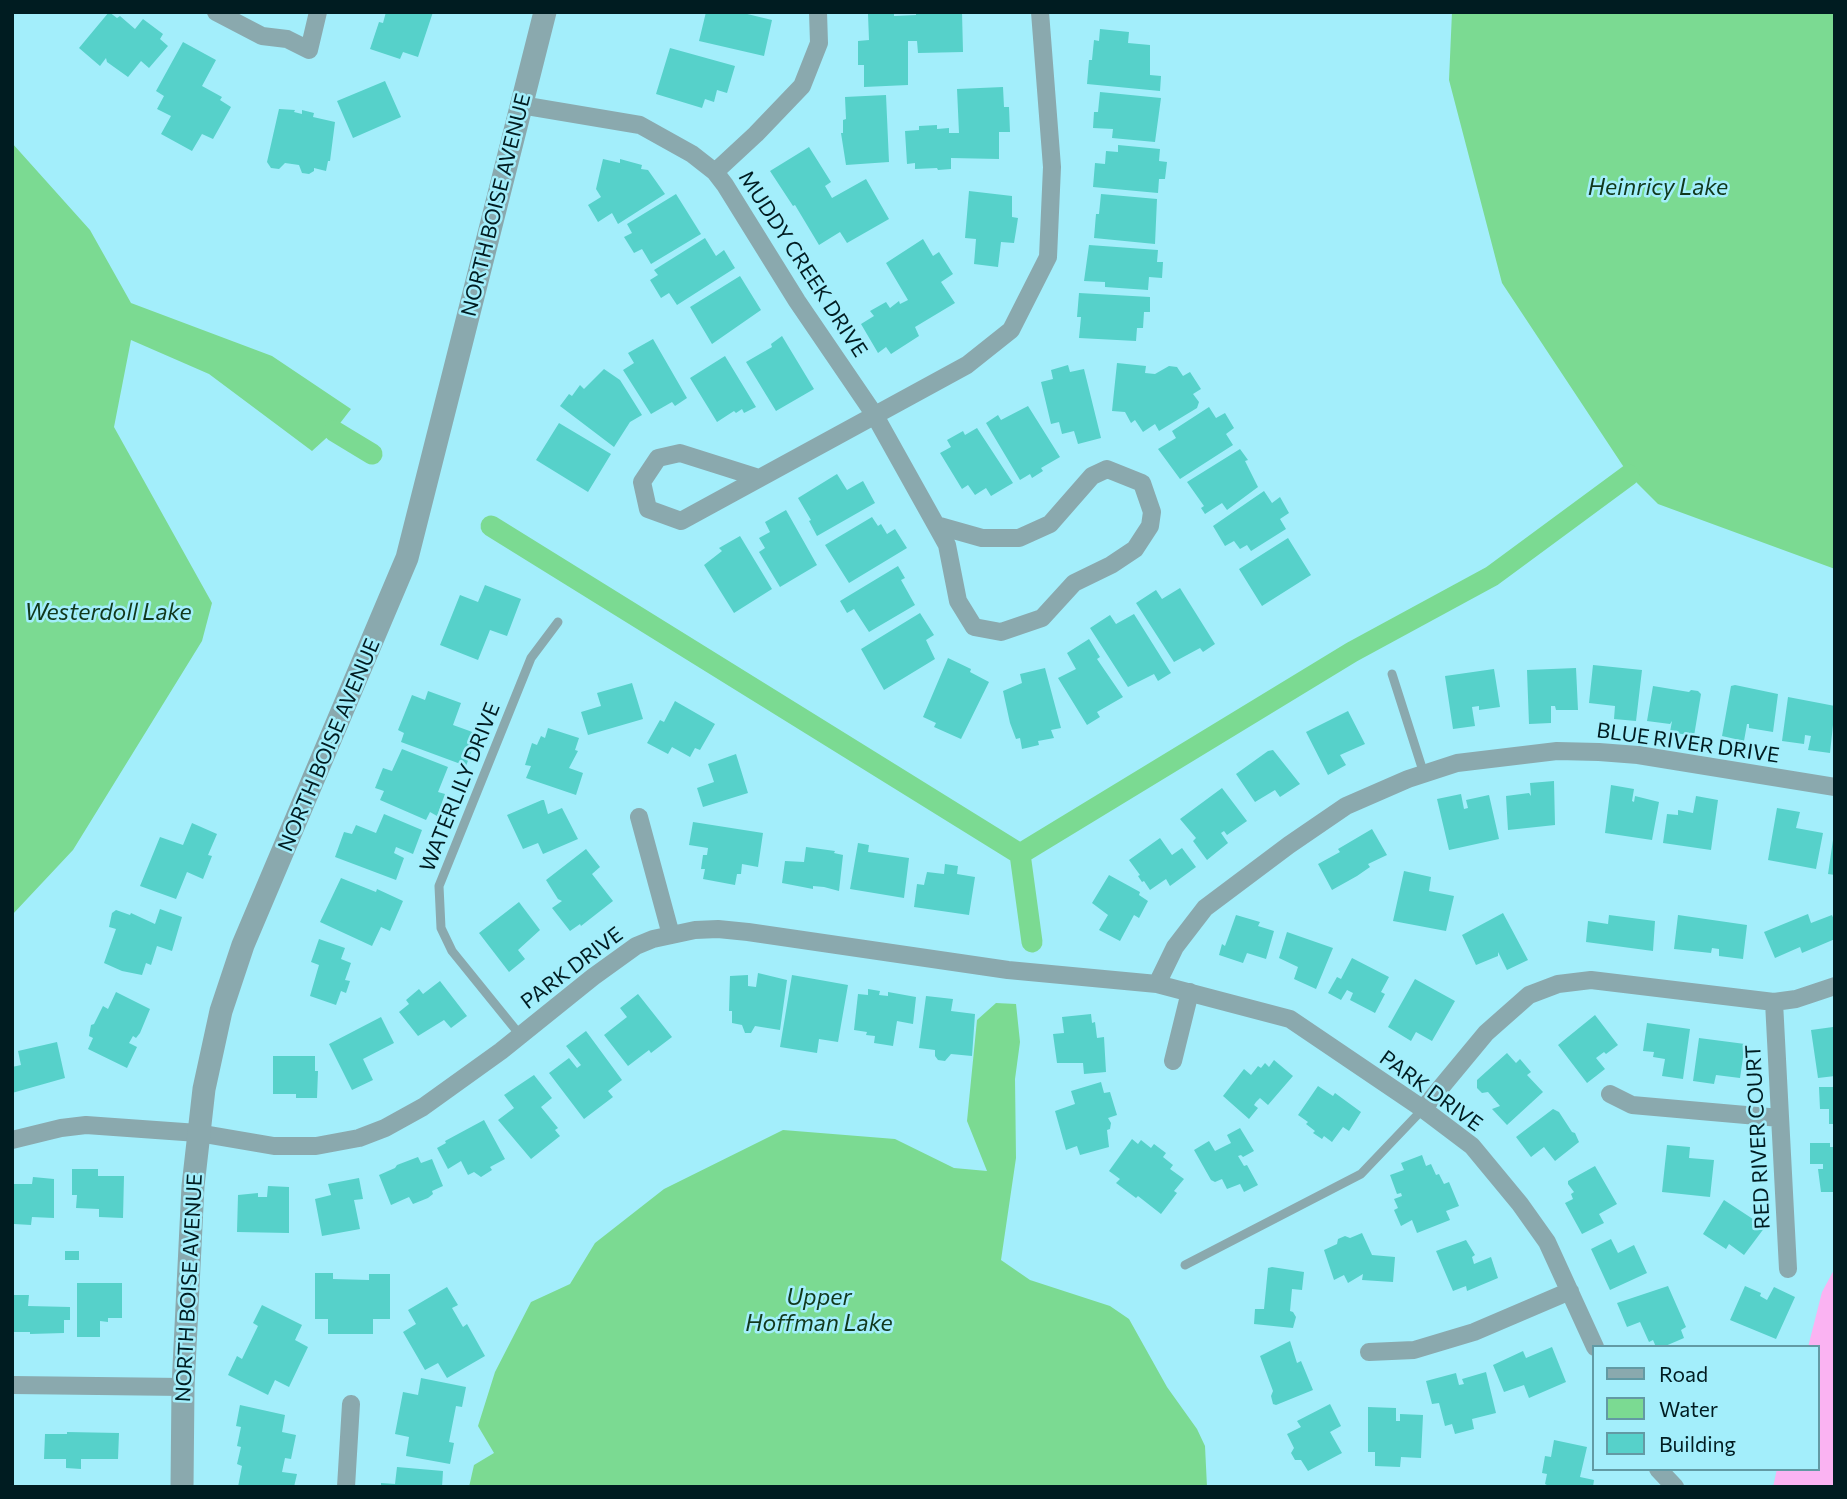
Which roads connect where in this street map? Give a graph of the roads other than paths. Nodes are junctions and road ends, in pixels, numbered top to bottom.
1 (216, 12) edge
2 (318, 12) edge
3 (545, 12) edge
4 (818, 12) edge
5 (1040, 12) edge
6 (522, 105) junction
7 (715, 172) junction
8 (874, 414) junction
9 (759, 478) junction
10 (936, 526) junction
11 (558, 622) dead end
12 (1392, 674) dead end
13 (1424, 774) junction
14 (1835, 788) edge
15 (639, 817) dead end
16 (671, 935) junction
17 (1157, 984) junction
18 (1835, 986) edge
19 (1189, 992) junction
20 (1774, 1002) junction
21 (520, 1035) junction
22 (1173, 1060) dead end
23 (1610, 1094) dead end
24 (1423, 1110) junction
25 (1780, 1118) junction
26 (198, 1133) junction
27 (12, 1140) edge
28 (1185, 1265) dead end
29 (1788, 1269) dead end
30 (1570, 1291) junction
31 (1594, 1345) edge
32 (1370, 1352) dead end
33 (12, 1385) edge
34 (183, 1387) junction
35 (351, 1404) dead end
36 (1660, 1471) edge
37 (1674, 1486) edge
38 (182, 1487) edge
39 (346, 1487) edge

1 - 2 street
3 - 6 street, NORTH BOISE AVENUE
4 - 7 street
5 - 8 street
6 - 7 street, MUDDY CREEK DRIVE
6 - 26 street, NORTH BOISE AVENUE
7 - 8 street, MUDDY CREEK DRIVE
8 - 9 street
8 - 10 street, MUDDY CREEK DRIVE
9 - 9 street
10 - 10 street, MUDDY CREEK DRIVE
11 - 21 lane, WATERLILY DRIVE
12 - 13 lane
13 - 14 street, BLUE RIVER DRIVE
13 - 17 street, BLUE RIVER DRIVE
15 - 16 street
16 - 17 street, PARK DRIVE
16 - 21 street, PARK DRIVE
17 - 19 street, PARK DRIVE
18 - 20 street
19 - 22 street
19 - 24 street, PARK DRIVE
20 - 24 street
20 - 25 street, RED RIVER COURT
21 - 26 street, PARK DRIVE
23 - 25 street
24 - 28 lane
24 - 30 street, PARK DRIVE
25 - 29 street, RED RIVER COURT
26 - 27 street, PARK DRIVE
26 - 34 street, NORTH BOISE AVENUE
30 - 31 street, PARK DRIVE
30 - 32 street
33 - 34 street
34 - 38 street, NORTH BOISE AVENUE
35 - 39 street
36 - 37 street

